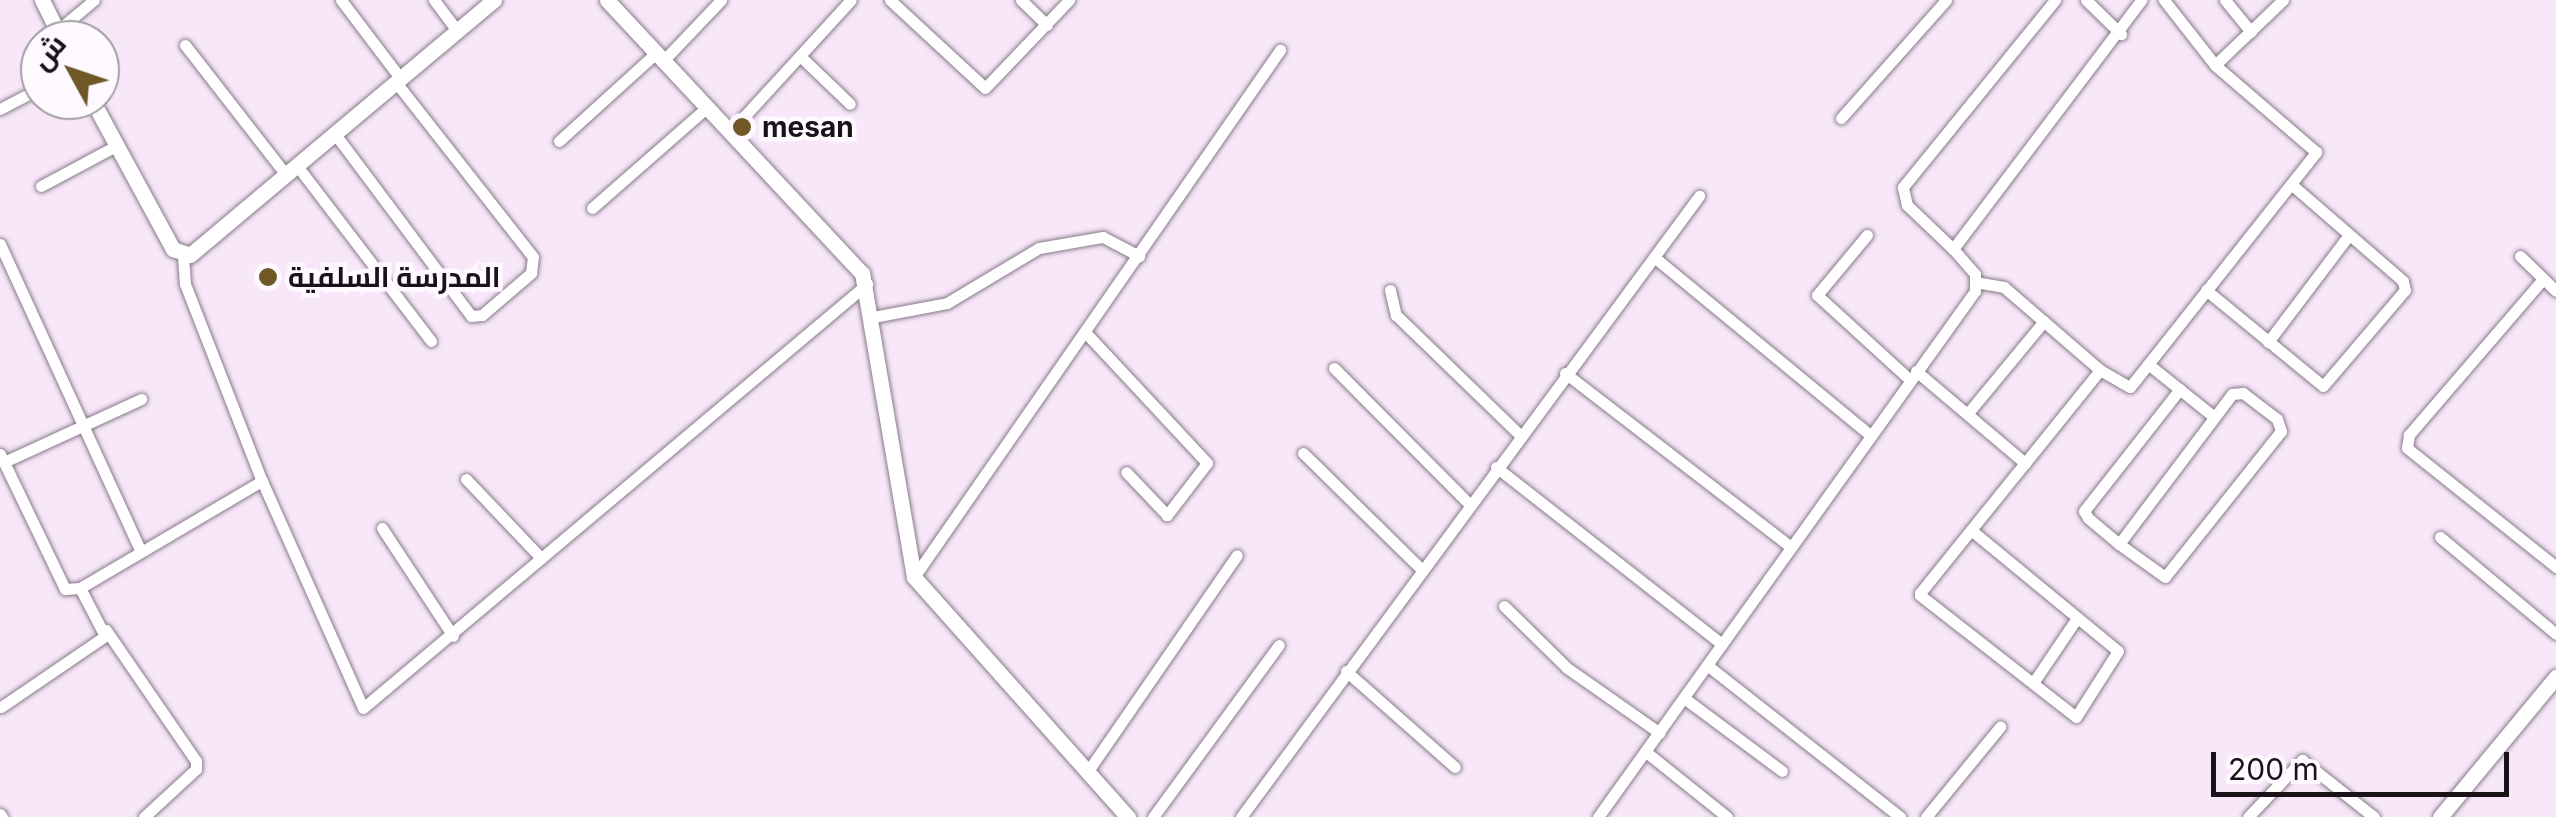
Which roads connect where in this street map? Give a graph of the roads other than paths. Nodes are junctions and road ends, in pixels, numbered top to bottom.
1 (94, 0) edge
2 (341, 0) edge
3 (434, 0) edge
4 (494, 0) edge
5 (606, 0) edge
6 (721, 0) edge
7 (851, 0) edge
8 (890, 0) edge
9 (1021, 0) edge
10 (1069, 0) edge
11 (1946, 0) edge
12 (2055, 0) edge
13 (2086, 0) edge
14 (2141, 0) edge
15 (2164, 0) edge
16 (2225, 0) edge
17 (2283, 0) edge
18 (75, 20) edge
19 (1046, 24) junction
20 (457, 31) junction
21 (2251, 32) junction
22 (2120, 34) junction
23 (186, 45) dead end
24 (1280, 50) dead end
25 (800, 56) junction
26 (658, 58) junction
27 (2216, 65) junction
28 (398, 80) junction
29 (850, 104) dead end
30 (705, 109) junction
31 (1842, 118) dead end
32 (102, 120) edge
33 (728, 132) junction
34 (335, 134) junction
35 (559, 141) dead end
36 (116, 146) junction
37 (292, 172) junction
38 (2290, 184) junction
39 (41, 186) dead end
40 (1699, 196) dead end
41 (592, 208) dead end
42 (2349, 235) junction
43 (1866, 236) dead end
44 (1953, 249) junction
45 (2, 253) edge
46 (182, 256) junction
47 (1139, 256) junction
48 (1654, 256) junction
49 (2520, 256) dead end
50 (2543, 279) junction
51 (1977, 282) junction
52 (867, 284) junction
53 (1390, 290) dead end
54 (2206, 290) junction
55 (2556, 291) edge
56 (873, 316) junction
57 (2044, 321) junction
58 (1085, 332) junction
59 (430, 341) dead end
60 (2268, 342) junction
61 (2148, 364) junction
62 (1334, 368) dead end
63 (2100, 370) junction
64 (1564, 373) junction
65 (1912, 375) junction
66 (2180, 389) junction
67 (140, 399) dead end
68 (1968, 413) junction
69 (2213, 416) junction
70 (83, 426) junction
71 (1520, 435) junction
72 (1870, 435) junction
73 (1303, 453) dead end
74 (2, 458) edge
75 (2024, 463) junction
76 (1496, 467) junction
77 (1126, 472) dead end
78 (466, 479) dead end
79 (262, 481) junction
80 (1469, 504) junction
81 (382, 528) dead end
82 (1970, 530) junction
83 (2440, 537) dead end
84 (2120, 544) junction
85 (1790, 547) junction
86 (140, 550) junction
87 (1236, 554) dead end
88 (541, 558) junction
89 (2556, 567) edge
90 (1421, 569) junction
91 (914, 578) junction
92 (80, 588) junction
93 (1504, 606) dead end
94 (2077, 618) junction
95 (106, 630) junction
96 (2556, 634) edge
97 (453, 636) junction
98 (1722, 644) junction
99 (1279, 645) dead end
100 (1707, 665) junction
101 (1346, 671) junction
102 (2556, 678) edge
103 (2033, 684) junction
104 (1684, 698) junction
105 (1, 707) edge
106 (2000, 726) dead end
107 (1660, 732) junction
108 (1646, 752) junction
109 (1455, 767) dead end
110 (1088, 771) junction
111 (1782, 771) dead end
112 (1602, 812) edge
113 (1123, 815) edge
114 (144, 817) edge
115 (1153, 817) edge
116 (1241, 817) edge
117 (1619, 817) edge
118 (1728, 817) edge
119 (1900, 817) edge
120 (1926, 817) edge
121 (2248, 817) edge
122 (2374, 817) edge
123 (2440, 817) edge

1 - 18 street
2 - 28 street
3 - 20 street
4 - 20 street
5 - 26 street
6 - 26 street
7 - 25 street
8 - 19 street
9 - 19 street
10 - 19 street
11 - 31 street
12 - 44 street
13 - 22 street
14 - 22 street
15 - 27 street
16 - 21 street
17 - 21 street
20 - 28 street
21 - 27 street
22 - 44 street
23 - 37 street
24 - 47 street
25 - 29 street
25 - 33 street
26 - 30 street
26 - 35 street
27 - 38 street
28 - 34 street
28 - 34 street
30 - 33 street
30 - 41 street
32 - 36 street
33 - 52 street
34 - 37 street
36 - 39 street
36 - 46 street
37 - 46 street
37 - 59 street
38 - 42 street
38 - 54 street
40 - 48 street
42 - 60 street
42 - 60 street
43 - 65 street
44 - 51 street
45 - 70 street
46 - 79 street
47 - 56 street
47 - 58 street
48 - 64 street
48 - 72 street
49 - 50 street
50 - 55 street
50 - 89 street
51 - 57 street
51 - 65 street
52 - 56 street
52 - 88 street
53 - 71 street
54 - 60 street
54 - 61 street
56 - 91 street
57 - 63 street
57 - 68 street
58 - 77 street
58 - 91 street
61 - 63 street
61 - 66 street
62 - 80 street
63 - 75 street
64 - 71 street
64 - 85 street
65 - 68 street
65 - 72 street
66 - 69 street
66 - 84 street
67 - 70 street
68 - 75 street
69 - 84 street
69 - 84 street
70 - 74 street
70 - 86 street
71 - 76 street
72 - 85 street
73 - 90 street
74 - 92 street
75 - 82 street
76 - 80 street
76 - 98 street
78 - 88 street
79 - 86 street
79 - 97 street
80 - 90 street
81 - 97 street
82 - 94 street
82 - 103 street
83 - 96 street
85 - 98 street
86 - 92 street
87 - 110 street
88 - 97 street
90 - 101 street
91 - 110 street
92 - 95 street
93 - 107 street
94 - 103 street
94 - 103 street
95 - 105 street
95 - 114 street
98 - 100 street
99 - 115 street
100 - 104 street
100 - 119 street
101 - 109 street
101 - 116 street
102 - 123 street
104 - 107 street
104 - 111 street
106 - 120 street
107 - 108 street
108 - 112 street
108 - 118 street
110 - 113 street
112 - 117 street
121 - 122 street

